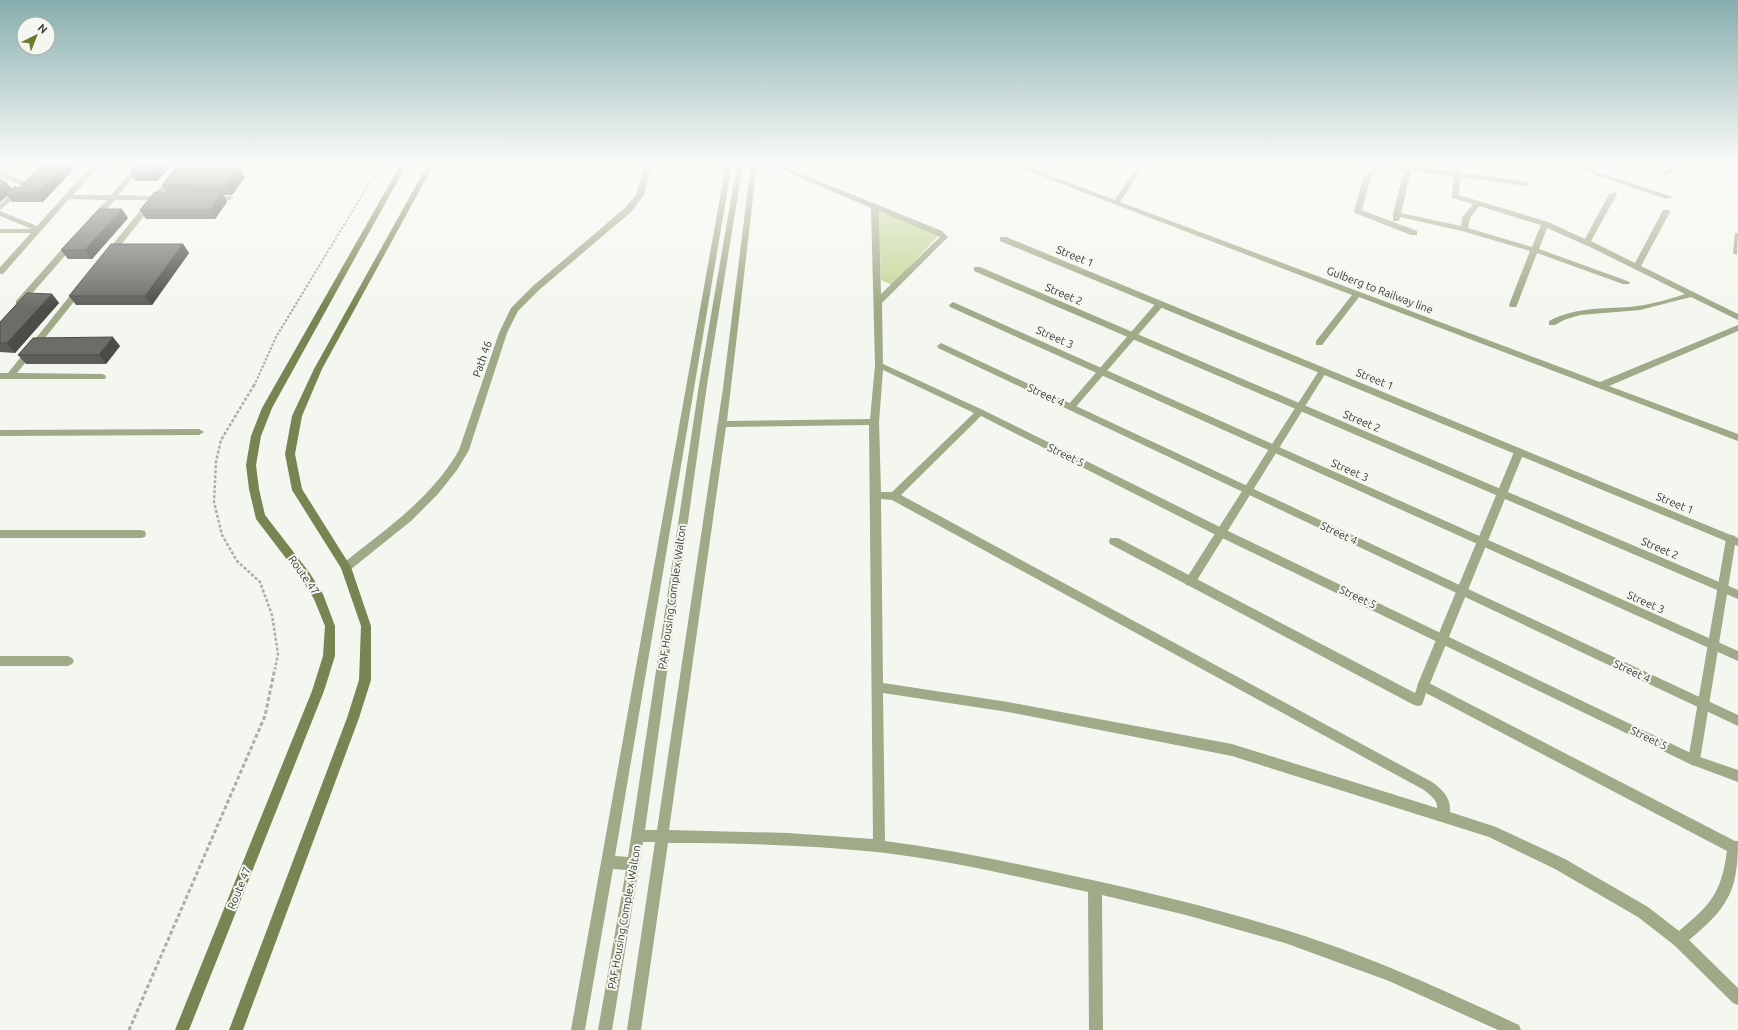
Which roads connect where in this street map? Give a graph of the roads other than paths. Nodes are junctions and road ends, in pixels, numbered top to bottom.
1 (0, 212) edge
2 (54, 212) edge
3 (99, 212) edge
4 (142, 212) edge
5 (377, 212) edge
6 (405, 212) edge
7 (626, 212) edge
8 (720, 212) edge
9 (732, 212) edge
10 (748, 212) edge
11 (875, 212) edge
12 (890, 212) edge
13 (1142, 212) edge
14 (1361, 212) edge
15 (1397, 212) edge
16 (1470, 212) edge
17 (1506, 212) edge
18 (1604, 212) edge
19 (1666, 212) dead end
20 (1545, 224) junction
21 (87, 226) edge
22 (1464, 229) junction
23 (38, 230) junction
24 (0, 231) edge
25 (1414, 233) dead end
26 (1738, 235) edge
27 (77, 238) edge
28 (1003, 239) dead end
29 (1587, 242) junction
30 (1535, 250) junction
31 (1737, 253) dead end
32 (104, 259) edge
33 (1636, 266) junction
34 (977, 270) dead end
35 (0, 272) edge
36 (1626, 282) dead end
37 (85, 284) edge
38 (1358, 294) junction
39 (1692, 294) junction
40 (878, 303) junction
41 (1160, 304) junction
42 (953, 305) dead end
43 (1513, 305) dead end
44 (15, 307) edge
45 (1738, 317) edge
46 (1552, 323) dead end
47 (1738, 328) edge
48 (1132, 336) junction
49 (1319, 343) dead end
50 (941, 346) dead end
51 (879, 366) junction
52 (1102, 371) junction
53 (1323, 371) junction
54 (0, 376) edge
55 (10, 376) junction
56 (102, 377) dead end
57 (1600, 386) junction
58 (1070, 407) junction
59 (1300, 408) junction
60 (980, 412) junction
61 (874, 422) junction
62 (722, 424) junction
63 (199, 432) dead end
64 (0, 433) edge
65 (1738, 438) edge
66 (1274, 449) junction
67 (1519, 452) junction
68 (1248, 490) junction
69 (1502, 494) junction
70 (876, 495) junction
71 (894, 496) junction
72 (1222, 533) junction
73 (0, 534) edge
74 (141, 534) dead end
75 (1734, 540) edge
76 (1114, 541) dead end
77 (1482, 542) junction
78 (346, 567) junction
79 (1190, 582) junction
80 (1723, 588) junction
81 (1462, 591) junction
82 (1738, 595) edge
83 (1444, 638) junction
84 (1713, 645) junction
85 (1738, 656) edge
86 (0, 661) edge
87 (68, 661) dead end
88 (1423, 686) junction
89 (878, 687) junction
90 (1703, 705) junction
91 (1738, 721) edge
92 (1694, 760) junction
93 (1738, 776) edge
94 (1443, 816) junction
95 (638, 836) junction
96 (663, 836) junction
97 (879, 846) junction
98 (1736, 847) edge
99 (607, 862) junction
100 (633, 864) junction
101 (1095, 887) junction
102 (1679, 940) junction
103 (1738, 998) edge
104 (182, 1030) edge
105 (236, 1030) edge
106 (578, 1030) edge
107 (605, 1030) edge
108 (613, 1030) edge
109 (634, 1030) edge
110 (1096, 1030) edge
111 (1514, 1030) edge

1 - 23 street
2 - 23 street
3 - 21 street
4 - 32 street
5 - 104 street, Route 47
6 - 78 street
7 - 78 street, Path 46
8 - 99 street
9 - 95 street, PAF Housing Complex Walton
10 - 62 street
11 - 40 street
12 - 40 street
13 - 38 street, Gulberg to Railway line
14 - 25 street
15 - 22 street
16 - 22 street
17 - 20 street
18 - 29 street
19 - 33 street
20 - 29 street
20 - 30 street
22 - 30 street
23 - 24 street
23 - 35 street
26 - 31 street
27 - 44 street
28 - 41 street, Street 1
29 - 33 street
30 - 36 street
30 - 43 street
33 - 39 street
34 - 48 street, Street 2
37 - 55 street
38 - 49 street
38 - 57 street, Gulberg to Railway line
39 - 45 street
39 - 46 street
40 - 51 street
41 - 48 street
41 - 53 street, Street 1
42 - 52 street, Street 3
47 - 57 street
48 - 52 street
48 - 59 street, Street 2
50 - 58 street, Street 4
51 - 60 street, Street 5
51 - 61 street
52 - 58 street
52 - 66 street, Street 3
53 - 59 street
53 - 67 street, Street 1
54 - 55 street
55 - 56 street
57 - 65 street, Gulberg to Railway line
58 - 68 street, Street 4
59 - 66 street
59 - 69 street, Street 2
60 - 71 street
60 - 72 street, Street 5
61 - 62 street
61 - 70 street
62 - 96 street
63 - 64 street
66 - 68 street
66 - 77 street, Street 3
67 - 69 street
67 - 75 street, Street 1
68 - 72 street
68 - 81 street, Street 4
69 - 77 street
69 - 80 street, Street 2
70 - 71 street
70 - 89 street
71 - 94 street
72 - 79 street
72 - 83 street, Street 5
73 - 74 street
75 - 80 street
76 - 79 street
77 - 81 street
77 - 84 street, Street 3
78 - 105 street
79 - 88 street
80 - 82 street, Street 2
80 - 84 street
81 - 83 street
81 - 90 street, Street 4
83 - 88 street
83 - 92 street, Street 5
84 - 85 street, Street 3
84 - 90 street
86 - 87 street
88 - 98 street
89 - 94 street
89 - 97 street
90 - 91 street, Street 4
90 - 92 street
92 - 93 street, Street 5
94 - 102 street
95 - 96 street
95 - 100 street, PAF Housing Complex Walton
96 - 97 street
96 - 109 street
97 - 101 street
98 - 102 street
99 - 100 street
99 - 106 street
100 - 107 street, PAF Housing Complex Walton
101 - 110 street
101 - 111 street
102 - 103 street
107 - 108 street

